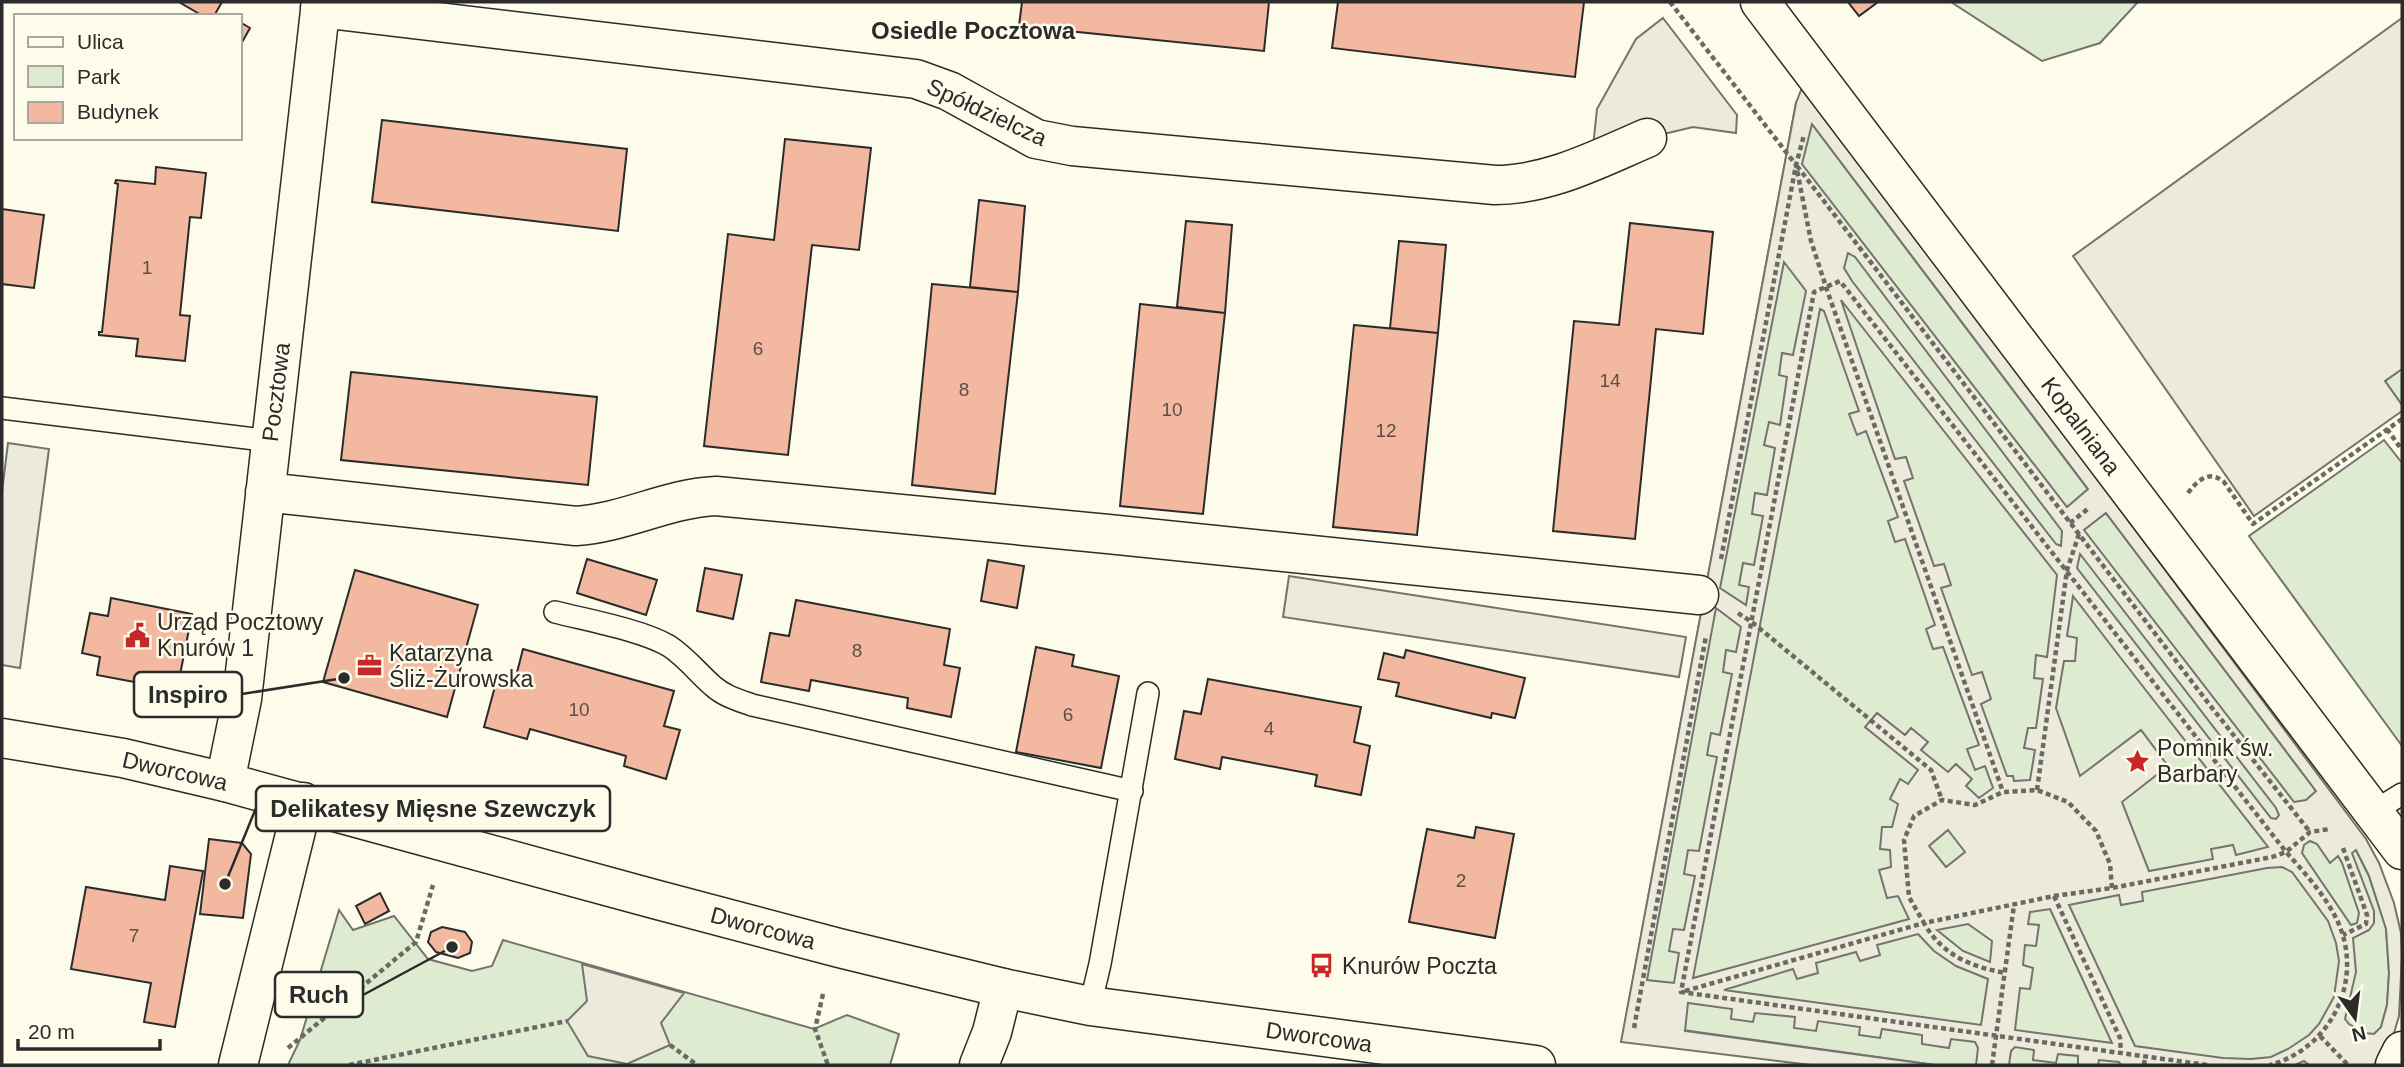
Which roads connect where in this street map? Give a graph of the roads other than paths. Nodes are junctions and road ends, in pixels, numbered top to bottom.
1 (1760, 2) edge
2 (320, 5) edge
3 (1647, 138) dead end
4 (2, 408) edge
5 (271, 441) junction
6 (265, 492) junction
7 (1699, 595) dead end
8 (555, 612) dead end
9 (1149, 693) dead end
10 (2, 738) edge
11 (225, 782) junction
12 (1132, 790) junction
13 (303, 802) junction
14 (2388, 803) edge
15 (2402, 850) edge
16 (1003, 988) junction
17 (1090, 1006) junction
18 (2402, 1051) edge
19 (238, 1065) edge
20 (979, 1065) edge
21 (1536, 1065) edge
22 (2395, 1065) edge

1 - 14 street, Kopalniana
2 - 3 street, Spółdzielcza
2 - 5 street, Pocztowa
4 - 5 lane
5 - 6 street, Pocztowa
6 - 7 street
6 - 11 street, Pocztowa
8 - 12 lane
9 - 12 lane
10 - 11 street, Dworcowa
11 - 13 street, Dworcowa
12 - 17 lane
13 - 16 street, Dworcowa
13 - 19 street
14 - 15 street, Kopalniana
16 - 17 street, Dworcowa
16 - 20 street
17 - 21 street, Dworcowa
18 - 22 street

